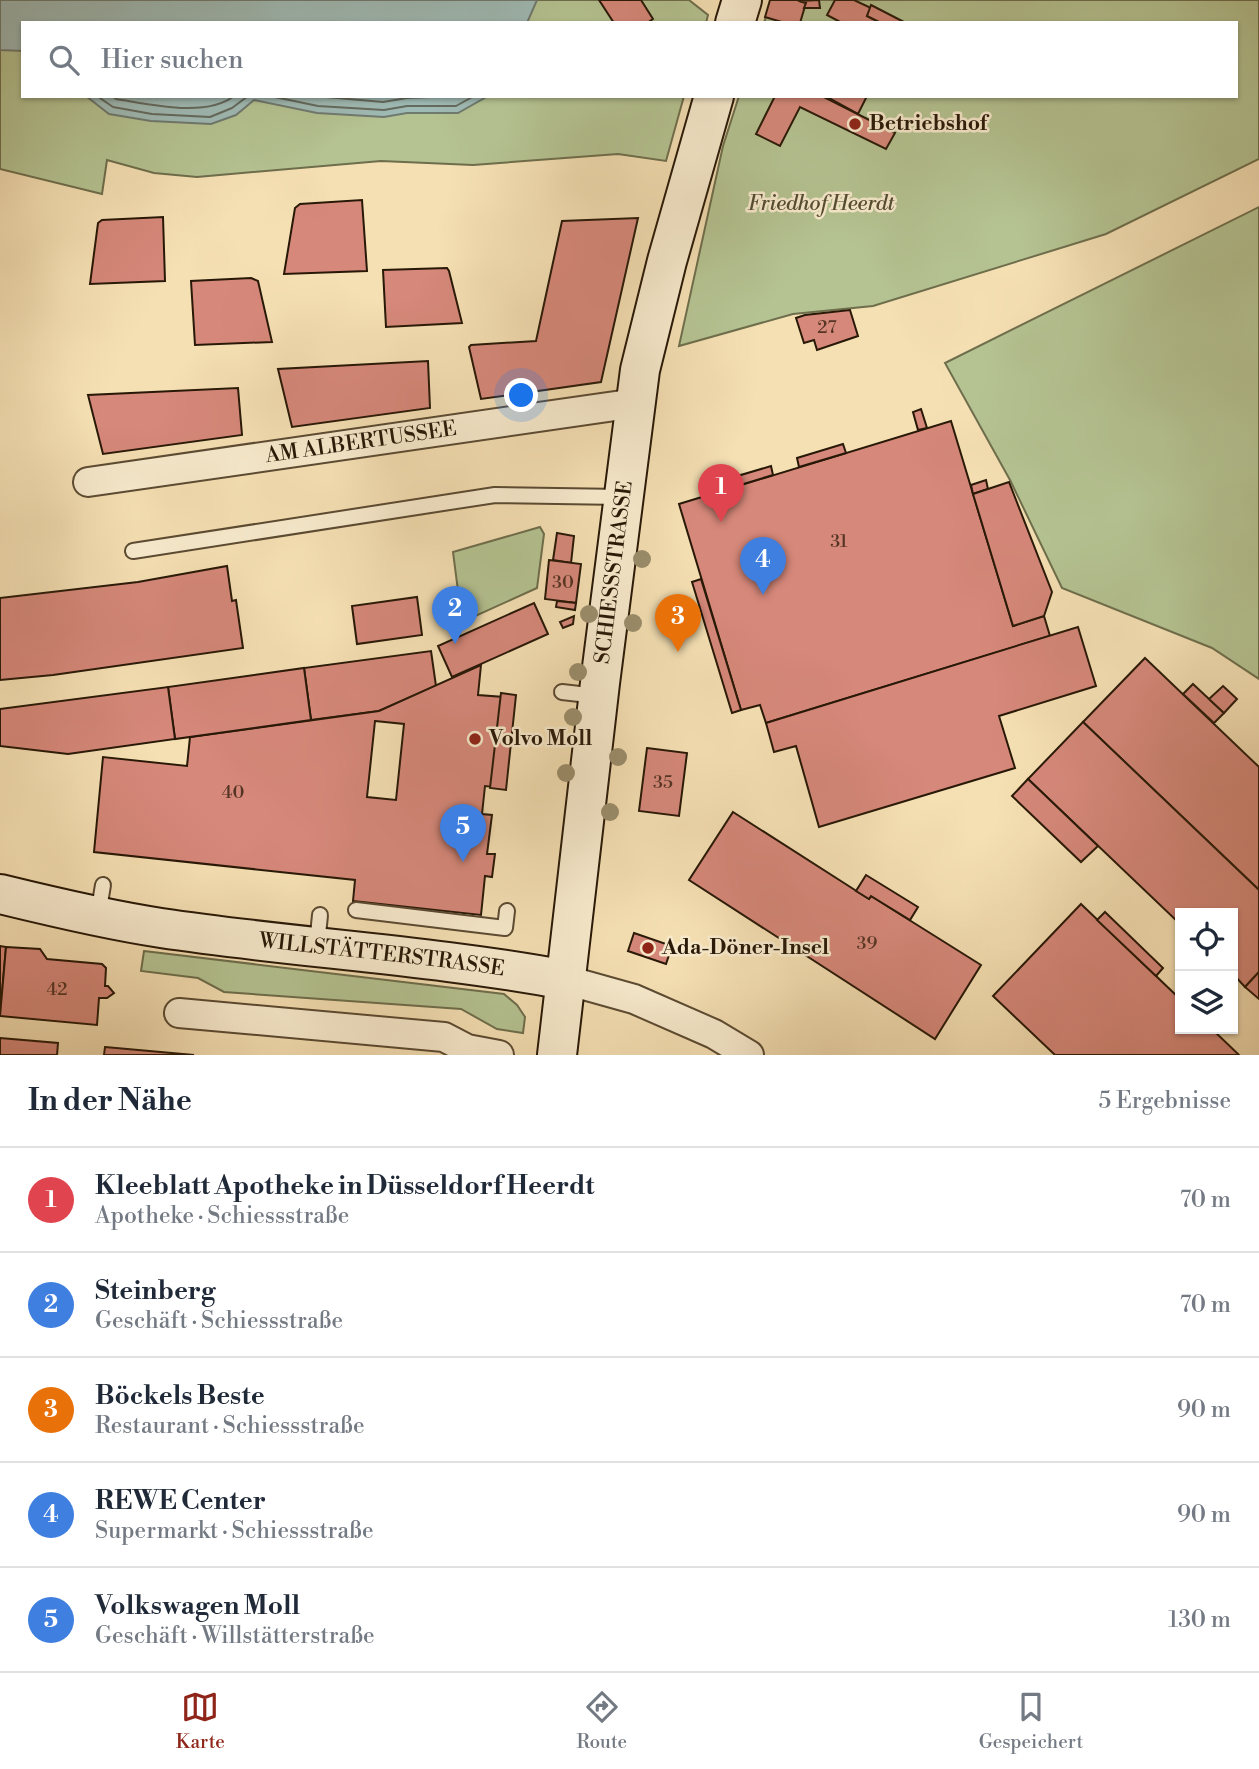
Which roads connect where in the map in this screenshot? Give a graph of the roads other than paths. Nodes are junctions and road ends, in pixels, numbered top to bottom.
1 (742, 0) edge
2 (736, 21) edge
3 (713, 98) edge
4 (636, 403) junction
5 (88, 482) dead end
6 (623, 497) junction
7 (133, 551) dead end
8 (0, 894) edge
9 (356, 909) dead end
10 (507, 911) dead end
11 (566, 980) junction
12 (178, 1013) dead end
13 (499, 1055) edge
14 (556, 1055) edge
15 (749, 1055) edge

1 - 2 street
3 - 4 street, SCHIESSSTRASSE
4 - 5 street, AM ALBERTUSSEE
4 - 6 street, SCHIESSSTRASSE
6 - 7 lane
6 - 11 street, SCHIESSSTRASSE
8 - 11 street, WILLSTÄTTERSTRASSE
9 - 10 lane
11 - 14 street, SCHIESSSTRASSE
11 - 15 street, WILLSTÄTTERSTRASSE
12 - 13 street

